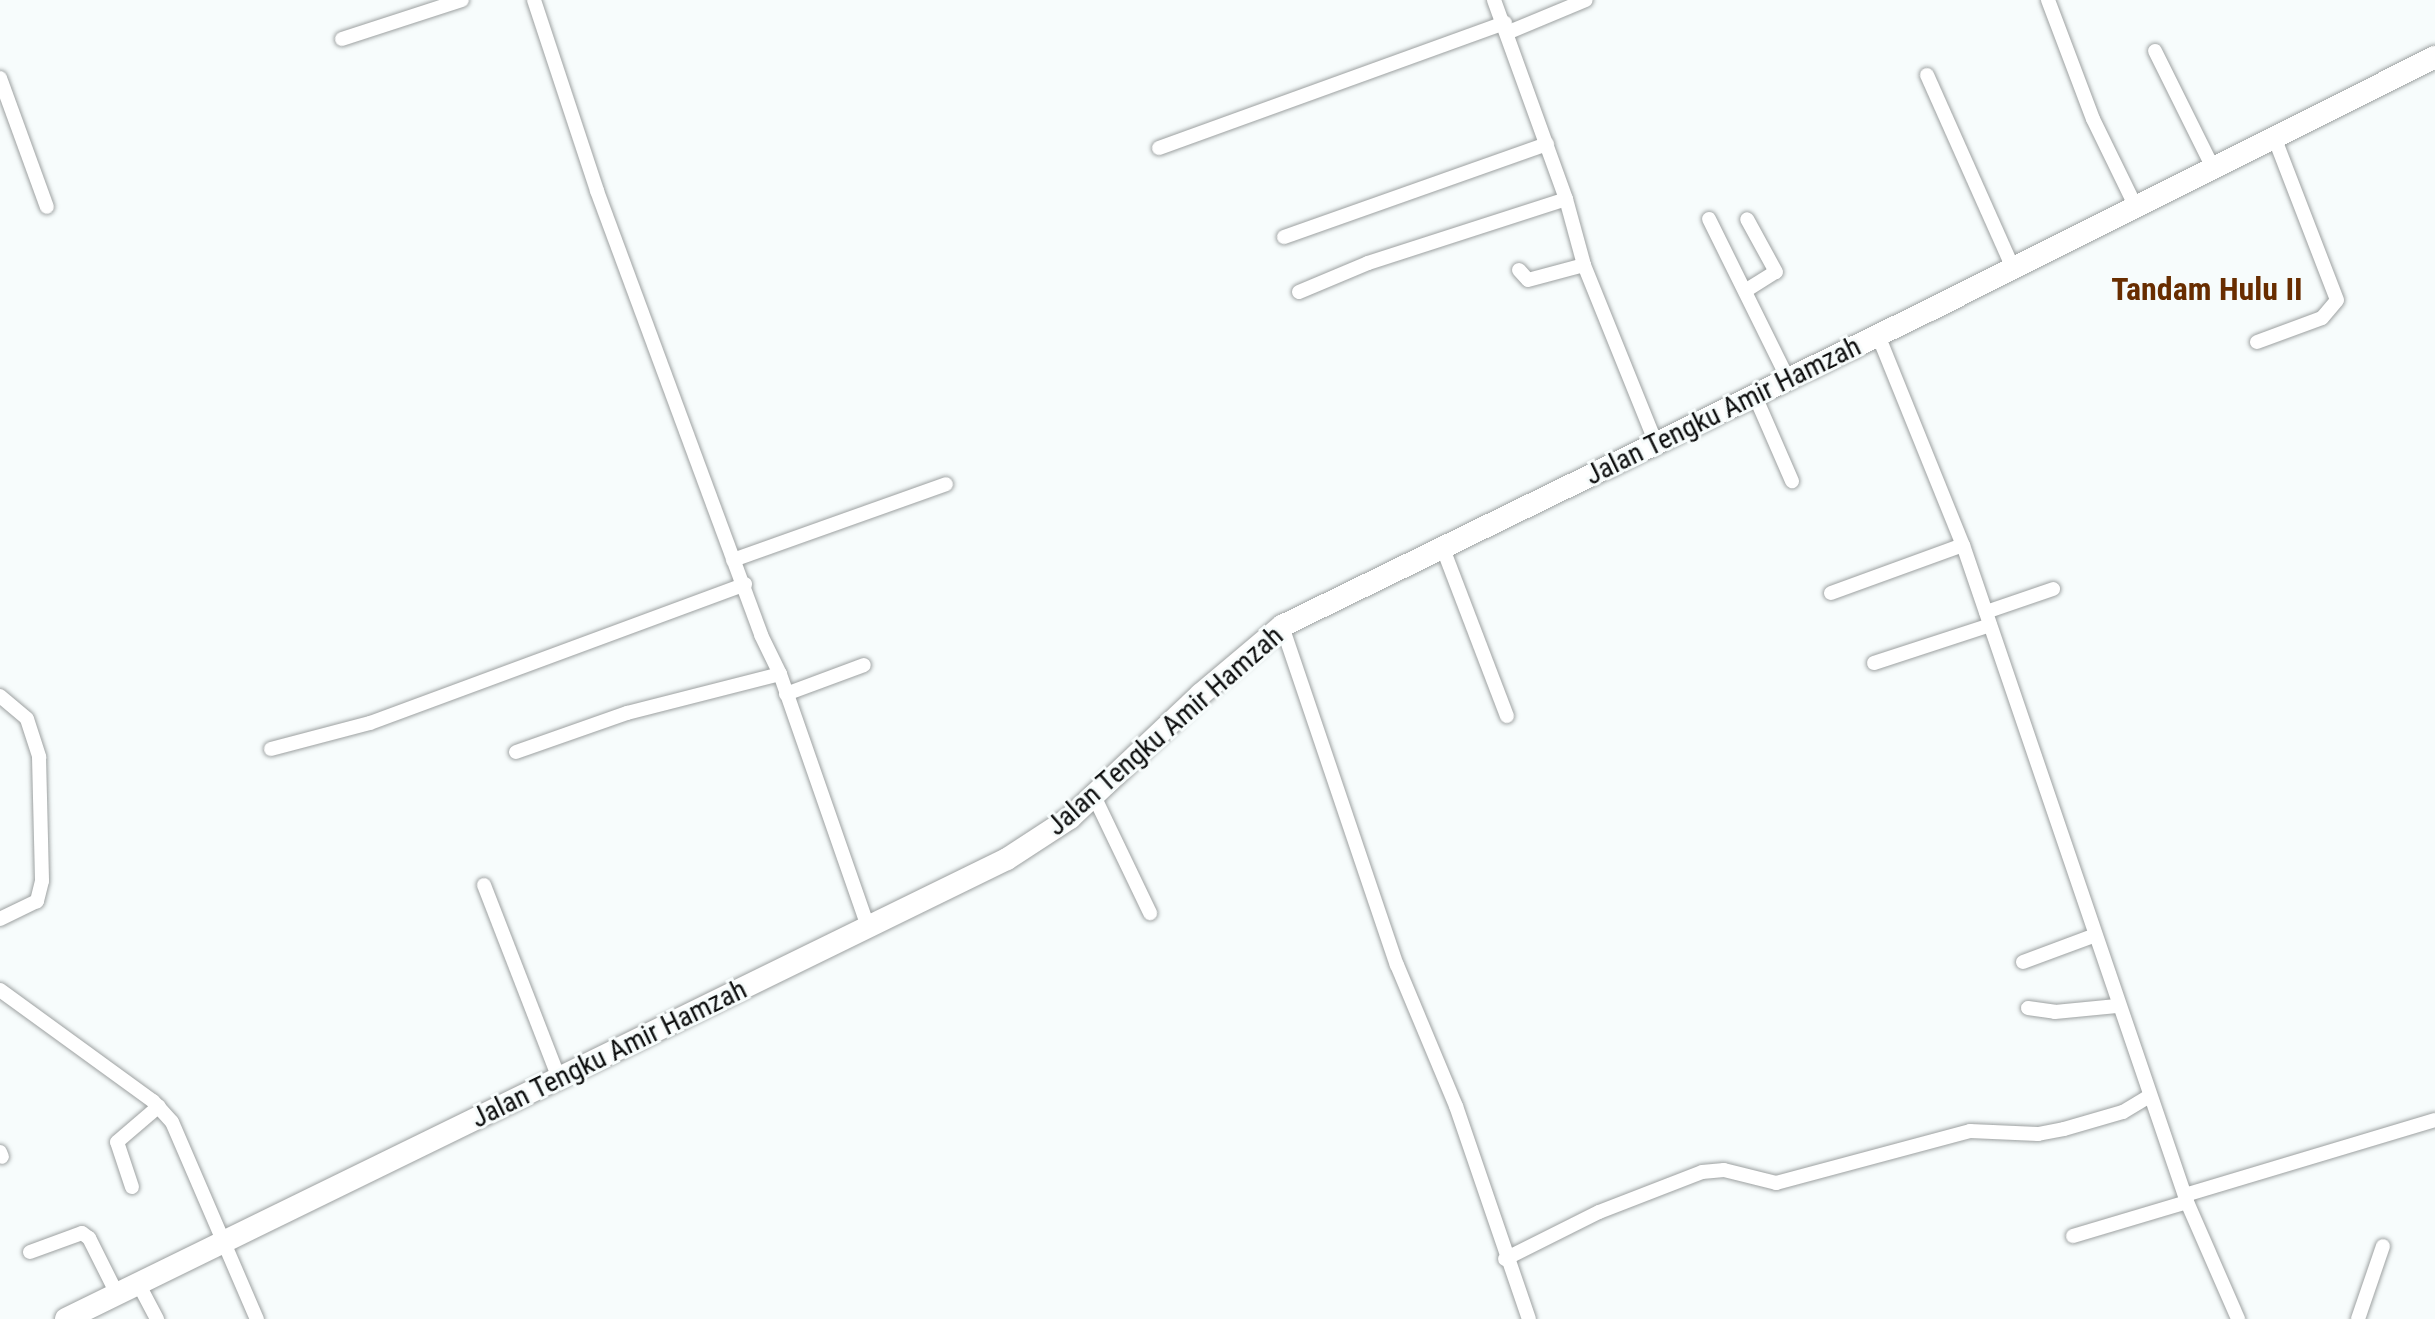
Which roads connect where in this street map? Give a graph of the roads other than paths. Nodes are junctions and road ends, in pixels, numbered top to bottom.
1 (462, 0) edge
2 (534, 0) edge
3 (1494, 0) edge
4 (1586, 0) edge
5 (2048, 0) edge
6 (1507, 28) junction
7 (342, 39) dead end
8 (2155, 51) dead end
9 (2435, 57) edge
10 (1927, 75) dead end
11 (0, 78) edge
12 (2274, 137) junction
13 (1547, 144) junction
14 (1159, 148) dead end
15 (2213, 168) junction
16 (1566, 199) junction
17 (47, 207) dead end
18 (2136, 207) junction
19 (1709, 219) dead end
20 (1747, 219) dead end
21 (1284, 237) dead end
22 (1584, 265) junction
23 (2013, 268) junction
24 (1519, 270) dead end
25 (1745, 291) junction
26 (1299, 292) dead end
27 (1878, 335) junction
28 (2257, 342) dead end
29 (1787, 377) junction
30 (1755, 396) junction
31 (1656, 443) junction
32 (1792, 481) dead end
33 (946, 484) dead end
34 (1963, 545) junction
35 (1442, 546) junction
36 (733, 560) junction
37 (745, 584) junction
38 (2053, 589) dead end
39 (1831, 593) dead end
40 (1988, 619) junction
41 (1282, 626) junction
42 (1874, 663) dead end
43 (864, 665) dead end
44 (780, 674) junction
45 (786, 694) junction
46 (0, 696) edge
47 (1507, 716) dead end
48 (271, 749) dead end
49 (516, 752) dead end
50 (1094, 796) junction
51 (484, 885) dead end
52 (1150, 913) dead end
53 (0, 919) edge
54 (868, 926) junction
55 (2093, 936) junction
56 (2023, 962) dead end
57 (0, 990) edge
58 (2117, 1006) junction
59 (2028, 1008) dead end
60 (558, 1076) junction
61 (2150, 1096) junction
62 (156, 1104) junction
63 (2435, 1120) edge
64 (132, 1187) dead end
65 (2186, 1198) junction
66 (2073, 1236) dead end
67 (226, 1240) junction
68 (2383, 1246) dead end
69 (30, 1252) dead end
70 (1505, 1259) junction
71 (138, 1283) junction
72 (117, 1294) junction
73 (2239, 1318) edge
74 (66, 1319) edge
75 (157, 1319) edge
76 (257, 1319) edge
77 (1529, 1319) edge
78 (2358, 1319) edge

1 - 7 street
2 - 36 street
3 - 6 street
4 - 6 street
5 - 18 street
6 - 13 street
6 - 14 street
8 - 15 street
9 - 12 highway, Jalan Tengku Amir Hamzah
10 - 23 street
11 - 17 street
12 - 15 highway, Jalan Tengku Amir Hamzah
12 - 28 street
13 - 16 street
13 - 21 street
15 - 18 highway, Jalan Tengku Amir Hamzah
16 - 22 street
16 - 26 street
18 - 23 highway, Jalan Tengku Amir Hamzah
19 - 25 street
20 - 25 street
22 - 24 street
22 - 31 street
23 - 27 highway, Jalan Tengku Amir Hamzah
25 - 29 street
27 - 29 highway, Jalan Tengku Amir Hamzah
27 - 34 street
29 - 30 highway, Jalan Tengku Amir Hamzah
30 - 31 highway, Jalan Tengku Amir Hamzah
30 - 32 street
31 - 35 highway, Jalan Tengku Amir Hamzah
33 - 36 street
34 - 39 street
34 - 40 street
35 - 41 highway, Jalan Tengku Amir Hamzah
35 - 47 street
36 - 37 street
37 - 44 street
37 - 48 street
38 - 40 street
40 - 42 street
40 - 55 street
41 - 50 highway, Jalan Tengku Amir Hamzah
41 - 70 street
43 - 45 street
44 - 45 street
44 - 49 street
45 - 54 street
46 - 53 street
50 - 52 street
50 - 54 highway, Jalan Tengku Amir Hamzah
51 - 60 street
54 - 60 highway, Jalan Tengku Amir Hamzah
55 - 56 street
55 - 58 street
57 - 62 street
58 - 59 street
58 - 61 street
60 - 67 highway, Jalan Tengku Amir Hamzah
61 - 65 street
61 - 70 street
62 - 64 street
62 - 67 street
63 - 65 street
65 - 66 street
65 - 73 street
67 - 71 highway, Jalan Tengku Amir Hamzah
67 - 76 street
68 - 78 street
69 - 72 street
70 - 77 street
71 - 72 highway, Jalan Tengku Amir Hamzah
71 - 75 street
72 - 74 highway, Jalan Tengku Amir Hamzah

